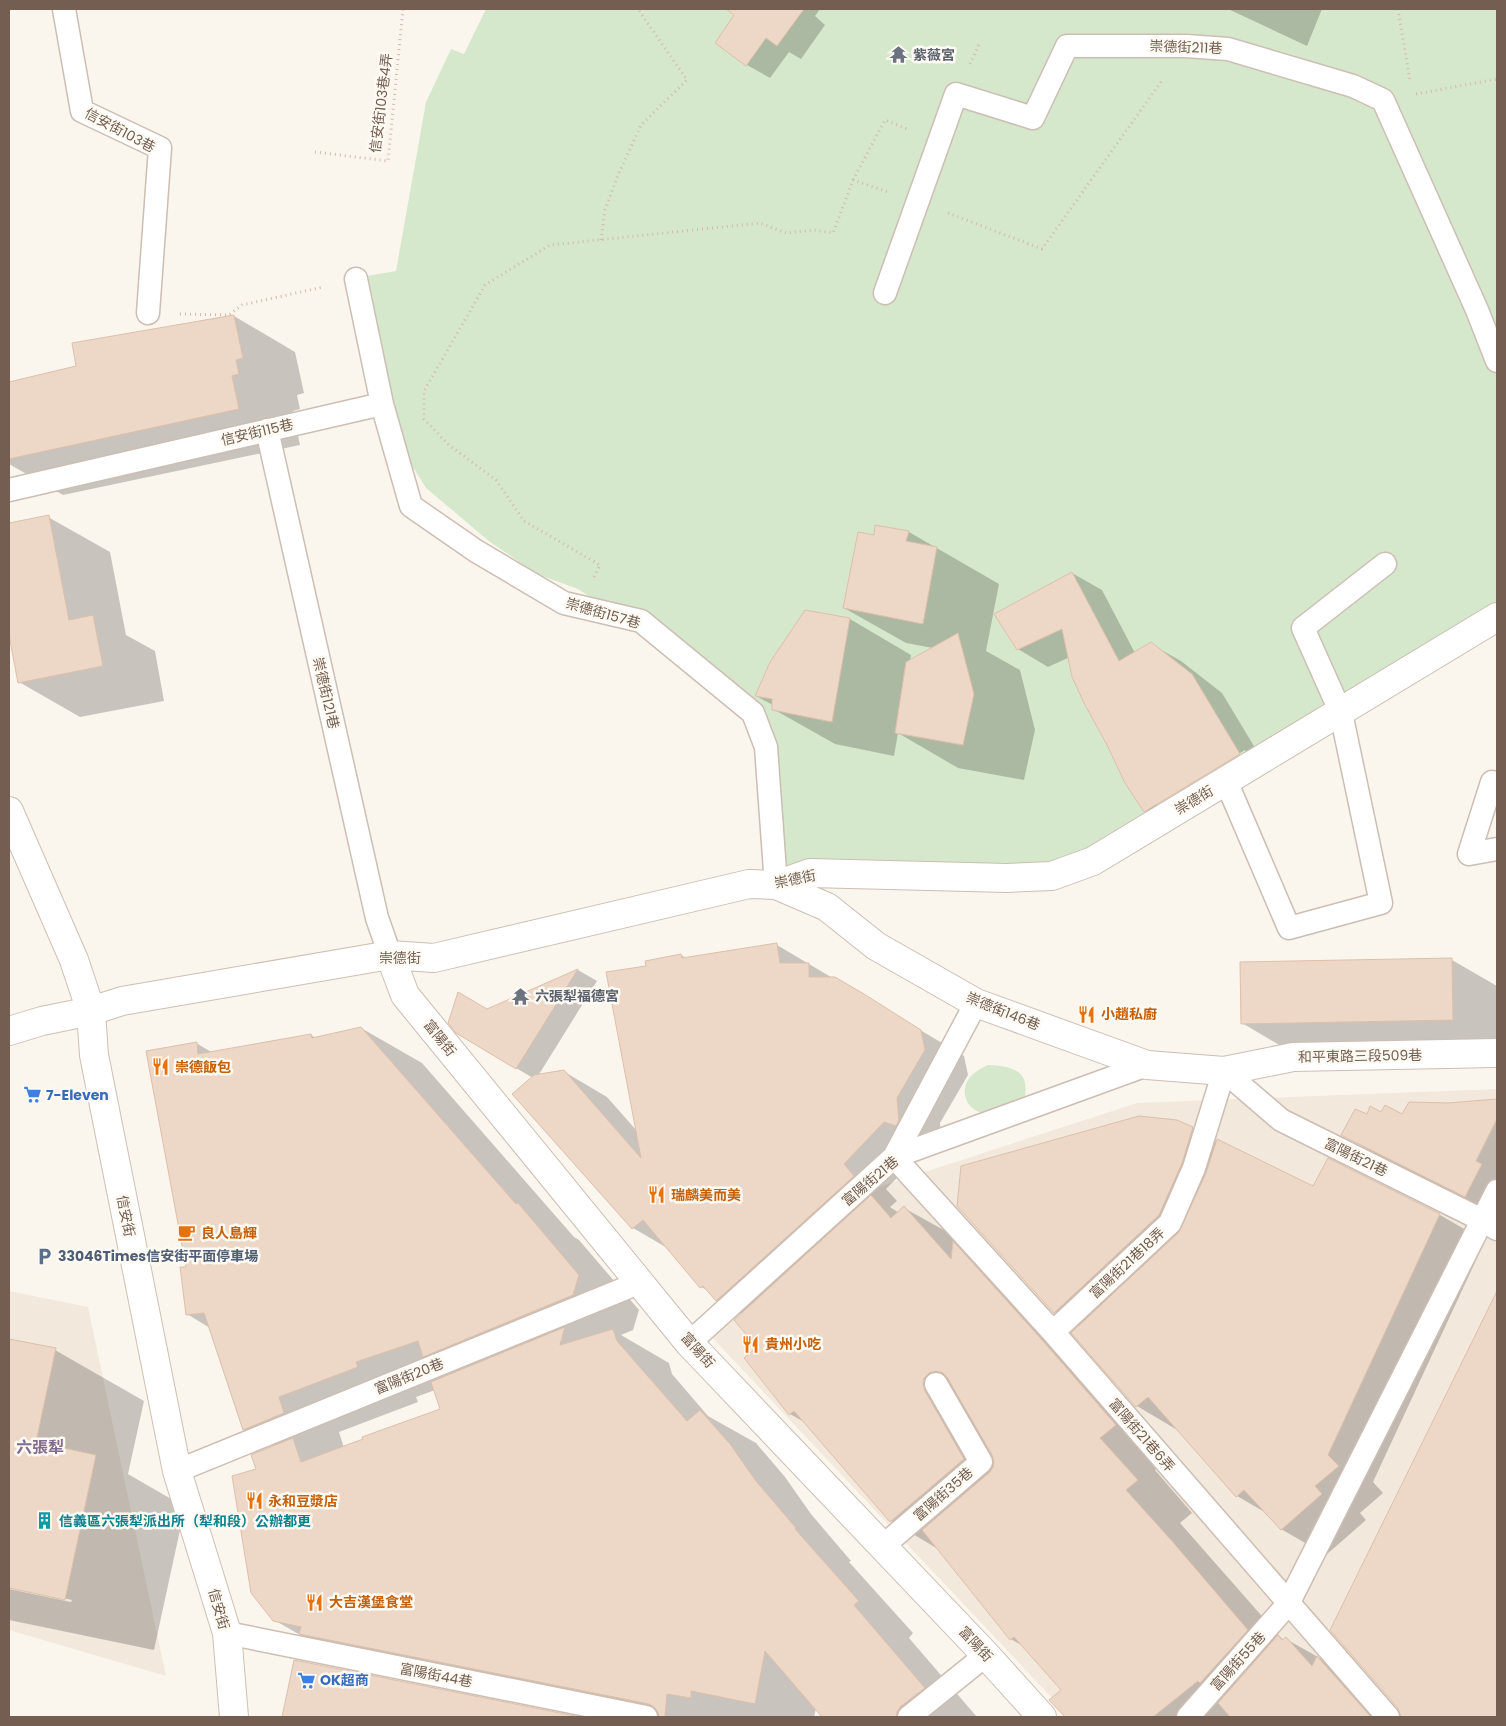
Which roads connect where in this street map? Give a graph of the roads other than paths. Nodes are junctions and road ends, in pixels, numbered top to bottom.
1 (64, 9) edge
2 (356, 279) road end
3 (885, 293) dead end
4 (148, 313) road end
5 (1497, 361) edge
6 (382, 404) junction
7 (267, 430) junction
8 (9, 490) edge
9 (1385, 564) dead end
10 (1497, 617) edge
11 (1341, 713) junction
12 (1226, 781) junction
13 (1492, 782) dead end
14 (9, 810) edge
15 (1497, 850) edge
16 (776, 885) junction
17 (390, 955) junction
18 (976, 1004) junction
19 (91, 1011) junction
20 (9, 1031) edge
21 (1497, 1053) edge
22 (1147, 1065) junction
23 (1224, 1071) junction
24 (894, 1157) junction
25 (1497, 1191) edge
26 (1490, 1224) edge
27 (641, 1282) junction
28 (1053, 1332) junction
29 (689, 1343) junction
30 (936, 1384) dead end
31 (176, 1471) junction
32 (883, 1546) junction
33 (1288, 1604) junction
34 (227, 1633) junction
35 (986, 1654) junction
36 (234, 1717) edge
37 (646, 1717) edge
38 (909, 1717) edge
39 (1042, 1717) edge
40 (1188, 1717) edge
41 (1388, 1717) edge

1 - 4 lane, 信安街103巷
2 - 6 lane
3 - 5 lane, 崇德街211巷
6 - 7 lane, 信安街115巷
6 - 16 lane, 崇德街157巷
7 - 8 lane, 信安街115巷
7 - 17 lane, 崇德街121巷
9 - 11 lane
10 - 11 street, 崇德街
11 - 12 street, 崇德街
11 - 12 lane
12 - 16 street, 崇德街
13 - 15 lane
14 - 19 street, 信安街
16 - 17 street, 崇德街
16 - 18 street, 崇德街146巷
17 - 19 street, 崇德街
17 - 27 street, 富陽街
18 - 22 street, 崇德街146巷
18 - 24 lane
19 - 20 street, 崇德街
19 - 31 street, 信安街
21 - 23 street, 和平東路三段509巷
22 - 23 street, 崇德街146巷
22 - 24 lane, 富陽街21巷
23 - 26 lane, 富陽街21巷
23 - 28 lane, 富陽街21巷18弄
24 - 28 lane, 富陽街21巷6弄
24 - 29 lane, 富陽街21巷
25 - 26 lane, 富陽街55巷
26 - 33 lane, 富陽街55巷
27 - 29 street, 富陽街
27 - 31 lane, 富陽街20巷
28 - 33 lane, 富陽街21巷6弄
29 - 32 street, 富陽街
30 - 32 lane, 富陽街35巷
31 - 34 street, 信安街
32 - 35 street, 富陽街
33 - 40 lane, 富陽街55巷
33 - 41 lane, 富陽街21巷6弄
34 - 36 street, 信安街
34 - 37 lane, 富陽街44巷
35 - 38 lane
35 - 39 street, 富陽街

